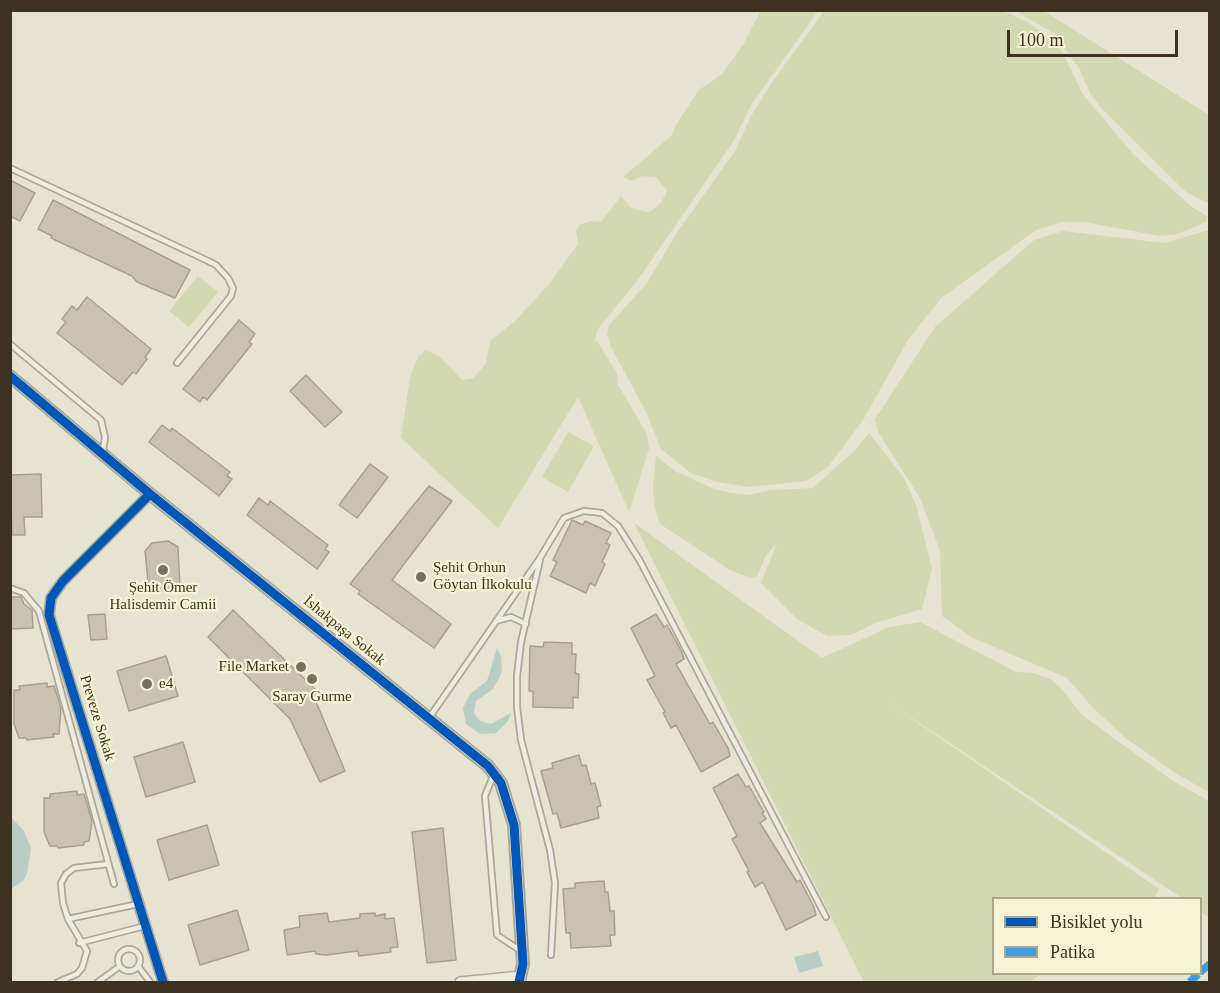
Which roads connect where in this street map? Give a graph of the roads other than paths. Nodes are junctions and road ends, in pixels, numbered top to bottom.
1 (10, 168) edge
2 (10, 344) edge
3 (177, 363) dead end
4 (10, 376) edge
5 (102, 454) junction
6 (150, 494) junction
7 (540, 558) junction
8 (10, 588) edge
9 (496, 621) junction
10 (526, 624) junction
11 (429, 718) junction
12 (494, 773) junction
13 (108, 864) junction
14 (114, 884) dead end
15 (138, 904) junction
16 (826, 917) dead end
17 (68, 918) junction
18 (145, 926) junction
19 (80, 943) junction
20 (523, 952) junction
21 (551, 955) dead end
22 (120, 966) junction
23 (138, 966) junction
24 (522, 980) edge
25 (58, 982) edge
26 (98, 982) edge
27 (150, 982) edge
28 (163, 982) edge
29 (460, 982) edge

1 - 3 lane
2 - 5 lane
4 - 5 street, İshakpaşa Sokak
5 - 6 street, İshakpaşa Sokak
6 - 11 street, İshakpaşa Sokak
6 - 15 street, Preveze Sokak
7 - 9 lane
7 - 10 lane
7 - 16 lane
8 - 13 lane
9 - 10 lane
9 - 11 lane
10 - 21 lane
11 - 12 street, İshakpaşa Sokak
12 - 20 street, İshakpaşa Sokak
12 - 20 lane
13 - 14 lane
13 - 17 lane
15 - 17 lane
15 - 18 street, Preveze Sokak
17 - 19 lane
18 - 19 lane
18 - 28 street, Preveze Sokak
19 - 25 lane
20 - 24 street, İshakpaşa Sokak
22 - 23 lane
22 - 23 lane
22 - 26 lane
23 - 27 lane
24 - 29 street

